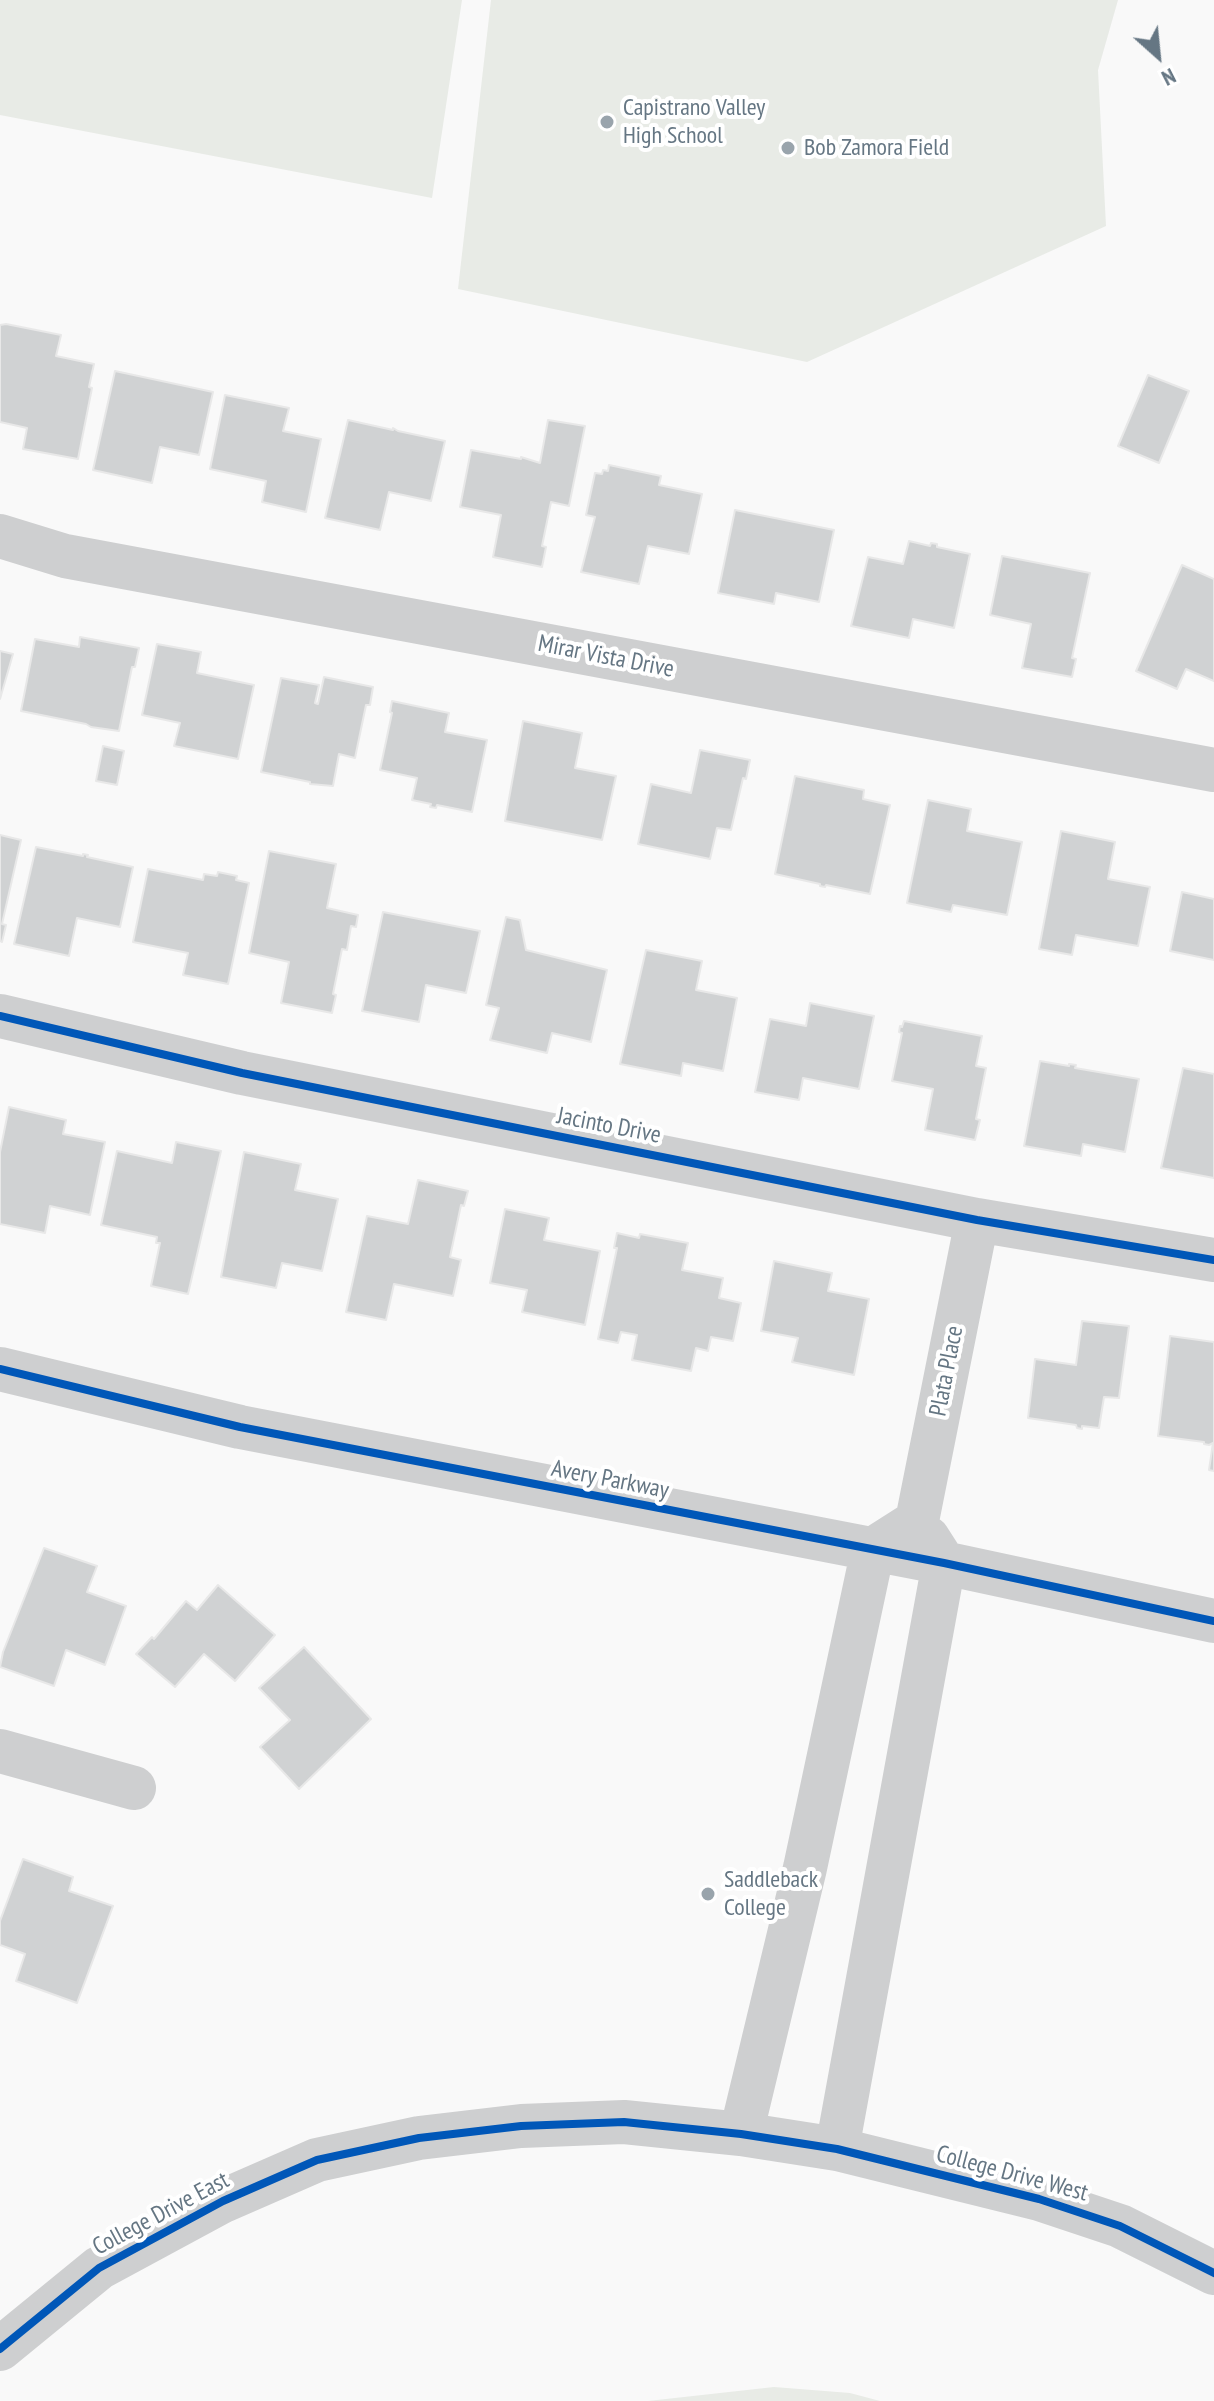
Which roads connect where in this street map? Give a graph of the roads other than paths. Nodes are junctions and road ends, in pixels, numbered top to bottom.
1 (0, 536) edge
2 (1214, 770) edge
3 (0, 1016) edge
4 (977, 1220) junction
5 (1214, 1260) edge
6 (0, 1369) edge
7 (917, 1521) junction
8 (873, 1549) junction
9 (944, 1563) junction
10 (1214, 1621) edge
11 (0, 1751) edge
12 (134, 1788) dead end
13 (741, 2134) junction
14 (837, 2149) junction
15 (1214, 2273) edge
16 (0, 2349) edge

1 - 2 street, Mirar Vista Drive
3 - 4 street, Jacinto Drive
4 - 5 street, Jacinto Drive
4 - 7 street, Plata Place
6 - 8 street, Avery Parkway
7 - 8 street
7 - 9 street
8 - 9 street, Avery Parkway
8 - 13 street
9 - 10 street, Avery Parkway
9 - 14 street
11 - 12 street
13 - 14 street, College Drive East
13 - 16 street, College Drive East
14 - 15 street, College Drive West

